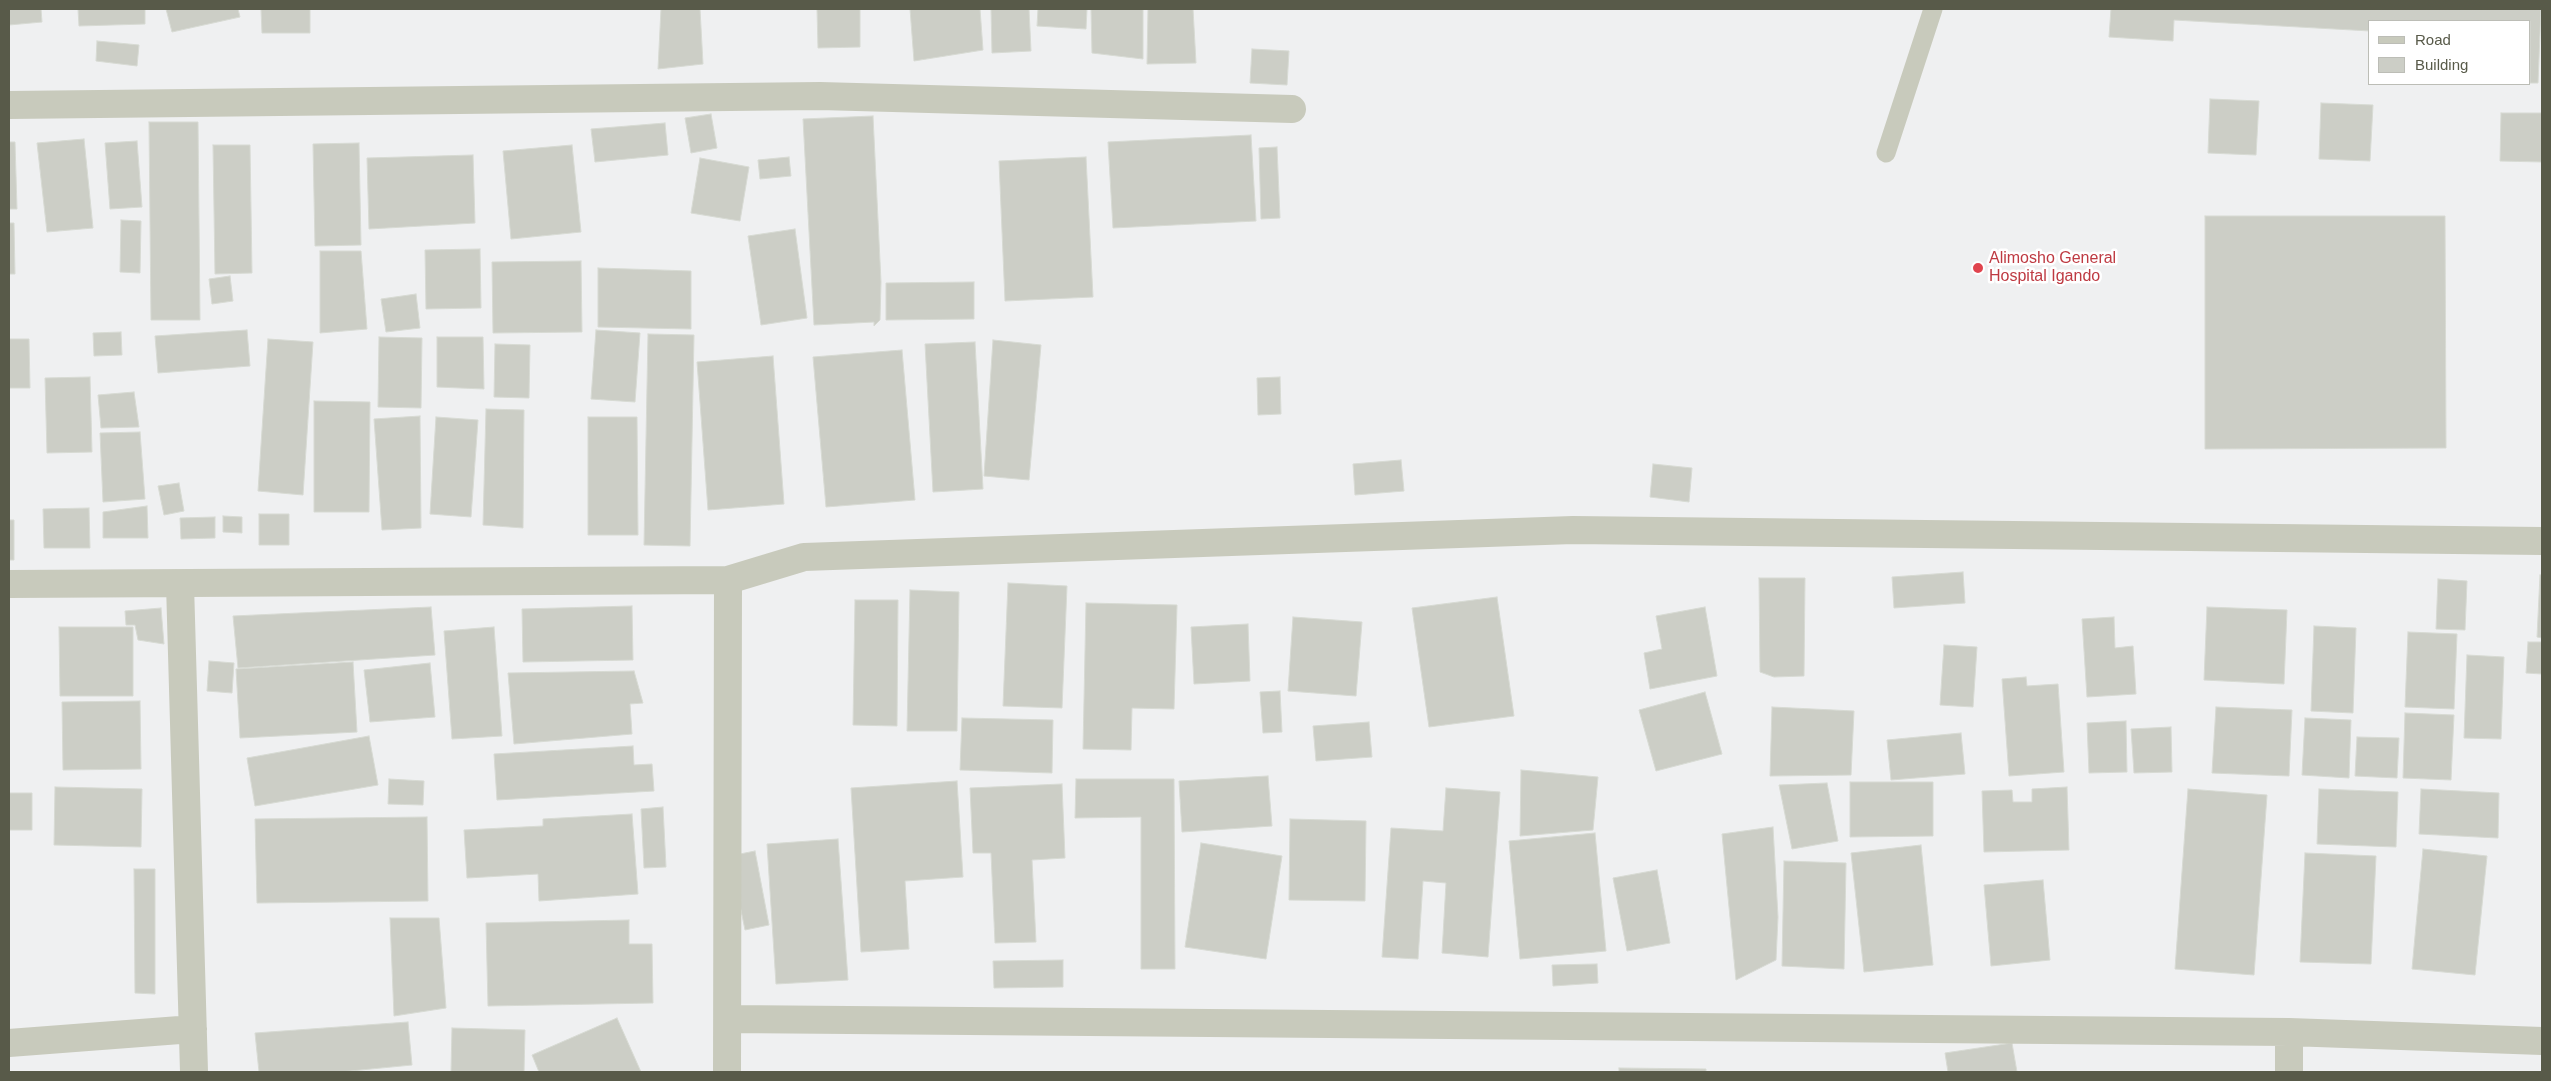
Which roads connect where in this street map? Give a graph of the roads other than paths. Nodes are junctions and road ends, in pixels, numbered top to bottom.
1 (1933, 9) edge
2 (9, 105) edge
3 (1292, 109) dead end
4 (1886, 153) dead end
5 (2542, 541) edge
6 (728, 580) junction
7 (9, 584) edge
8 (180, 584) junction
9 (729, 1019) junction
10 (193, 1029) junction
11 (2289, 1032) junction
12 (2542, 1041) edge
13 (9, 1043) edge
14 (194, 1072) edge
15 (728, 1072) edge
16 (2289, 1072) edge

1 - 4 lane
2 - 3 street
5 - 6 street
6 - 8 street
6 - 9 street
7 - 8 street
8 - 10 street
9 - 11 street
9 - 15 street
10 - 13 street
10 - 14 street
11 - 12 street
11 - 16 street

